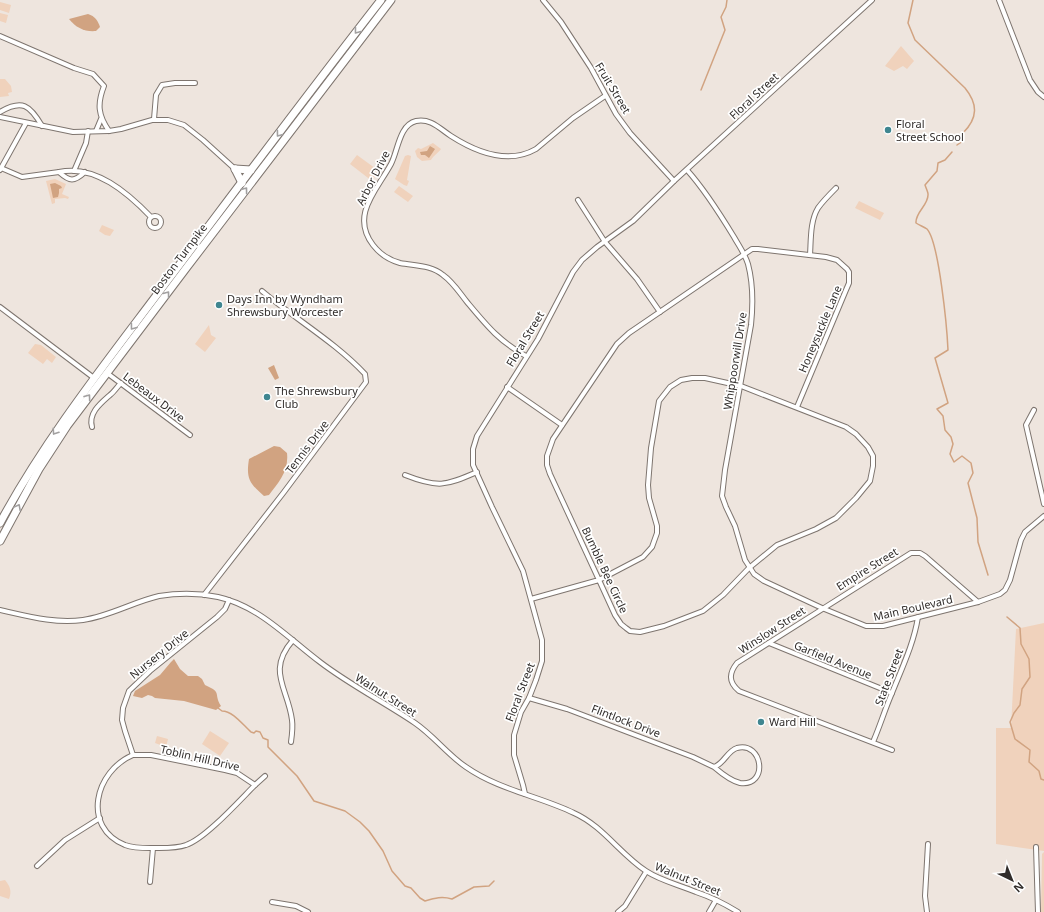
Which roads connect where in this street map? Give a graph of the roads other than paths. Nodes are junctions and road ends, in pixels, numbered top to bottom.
1 (382, 0) edge
2 (391, 0) edge
3 (543, 0) edge
4 (872, 0) edge
5 (999, 0) edge
6 (0, 36) edge
7 (195, 83) dead end
8 (605, 96) junction
9 (1044, 97) edge
10 (0, 112) edge
11 (0, 117) edge
12 (101, 119) junction
13 (154, 119) junction
14 (26, 123) junction
15 (42, 126) junction
16 (88, 131) junction
17 (96, 131) junction
18 (109, 131) junction
19 (1, 169) edge
20 (235, 169) junction
21 (251, 170) junction
22 (687, 170) junction
23 (74, 171) junction
24 (59, 172) junction
25 (84, 172) junction
26 (674, 181) junction
27 (242, 183) junction
28 (836, 188) dead end
29 (578, 200) dead end
30 (151, 217) dead end
31 (604, 242) junction
32 (744, 254) junction
33 (810, 255) junction
34 (262, 291) dead end
35 (0, 307) edge
36 (660, 312) junction
37 (526, 356) junction
38 (107, 373) junction
39 (94, 378) junction
40 (121, 383) junction
41 (741, 386) junction
42 (507, 387) junction
43 (797, 407) junction
44 (1034, 410) dead end
45 (562, 424) junction
46 (92, 427) dead end
47 (190, 435) dead end
48 (477, 472) junction
49 (405, 475) dead end
50 (1044, 504) edge
51 (1044, 516) edge
52 (0, 523) edge
53 (0, 541) edge
54 (749, 568) junction
55 (599, 580) junction
56 (204, 595) junction
57 (531, 599) junction
58 (229, 600) junction
59 (978, 602) junction
60 (822, 608) junction
61 (0, 610) edge
62 (918, 617) junction
63 (293, 640) junction
64 (769, 643) junction
65 (892, 693) junction
66 (529, 698) junction
67 (291, 742) dead end
68 (873, 742) junction
69 (892, 750) dead end
70 (134, 755) junction
71 (714, 767) junction
72 (265, 776) dead end
73 (255, 785) junction
74 (525, 794) junction
75 (100, 818) junction
76 (928, 844) dead end
77 (1036, 847) dead end
78 (153, 848) junction
79 (36, 866) dead end
80 (646, 872) junction
81 (150, 882) dead end
82 (716, 900) junction
83 (272, 902) dead end
84 (308, 912) edge
85 (618, 912) edge
86 (709, 912) edge
87 (738, 912) edge
88 (927, 912) edge
89 (1038, 912) edge

1 -> 21 highway, Boston Turnpike
38 -> 2 highway, Boston Turnpike
3 - 8 street, Fruit Street
4 - 22 street, Floral Street
5 - 9 street
6 - 12 street
7 - 13 street
8 - 26 street, Fruit Street
8 - 37 street, Arbor Drive
10 - 15 street
11 - 14 street
12 - 17 street
12 - 18 street
13 - 18 street
13 - 20 street
14 - 15 street
14 - 19 street
15 - 16 street
16 - 17 street
16 - 23 street
17 - 18 street
19 - 24 street
20 - 21 highway
20 - 27 highway
21 - 27 highway, Boston Turnpike
22 - 26 street, Floral Street
22 - 32 street, Whippoorwill Drive
23 - 24 street
23 - 25 street
24 - 25 street
25 - 30 street
26 - 31 street, Floral Street
27 -> 39 highway, Boston Turnpike
28 - 33 street
29 - 31 street
31 - 36 street
31 - 37 street, Floral Street
32 - 33 street, Honeysuckle Lane
32 - 36 street, Bumble Bee Circle
32 - 41 street, Whippoorwill Drive
33 - 43 street, Honeysuckle Lane
34 - 56 street, Tennis Drive
35 - 39 street
36 - 45 street, Bumble Bee Circle
37 - 42 street, Floral Street
38 - 40 street, Lebeaux Drive
53 -> 38 highway, Boston Turnpike
39 -> 52 highway, Boston Turnpike
40 - 46 street
40 - 47 street, Lebeaux Drive
41 - 43 street, Bumble Bee Circle
41 - 54 street, Whippoorwill Drive
41 - 55 street, Bumble Bee Circle
42 - 45 street
42 - 48 street, Floral Street
43 - 54 street, Bumble Bee Circle
44 - 50 street
45 - 55 street, Bumble Bee Circle
48 - 49 street
48 - 57 street, Floral Street
51 - 59 street, Main Boulevard
54 - 55 street, Bumble Bee Circle
54 - 60 street, Main Boulevard
55 - 57 street, Bumble Bee Circle
56 - 58 street, Walnut Street
56 - 61 street, Walnut Street
57 - 66 street, Floral Street
58 - 63 street, Walnut Street
58 - 70 street, Nursery Drive
59 - 60 street, Empire Street
59 - 62 street, Main Boulevard
60 - 62 street, Main Boulevard
60 - 64 street, Winslow Street
62 - 65 street, State Street
63 - 67 street
63 - 74 street, Walnut Street
64 - 65 street, Garfield Avenue
64 - 68 street, Winslow Street
65 - 68 street, State Street
66 - 71 street, Flintlock Drive
66 - 74 street, Floral Street
68 - 69 street, Winslow Street
70 - 73 street, Toblin Hill Drive
70 - 75 street
71 - 71 street, Flintlock Drive
72 - 73 street
73 - 78 street
74 - 80 street, Walnut Street
75 - 78 street
75 - 79 street
76 - 88 street
77 - 89 street
78 - 81 street
80 - 82 street, Walnut Street
80 - 85 street
82 - 86 street
82 - 87 street, Walnut Street
83 - 84 street

